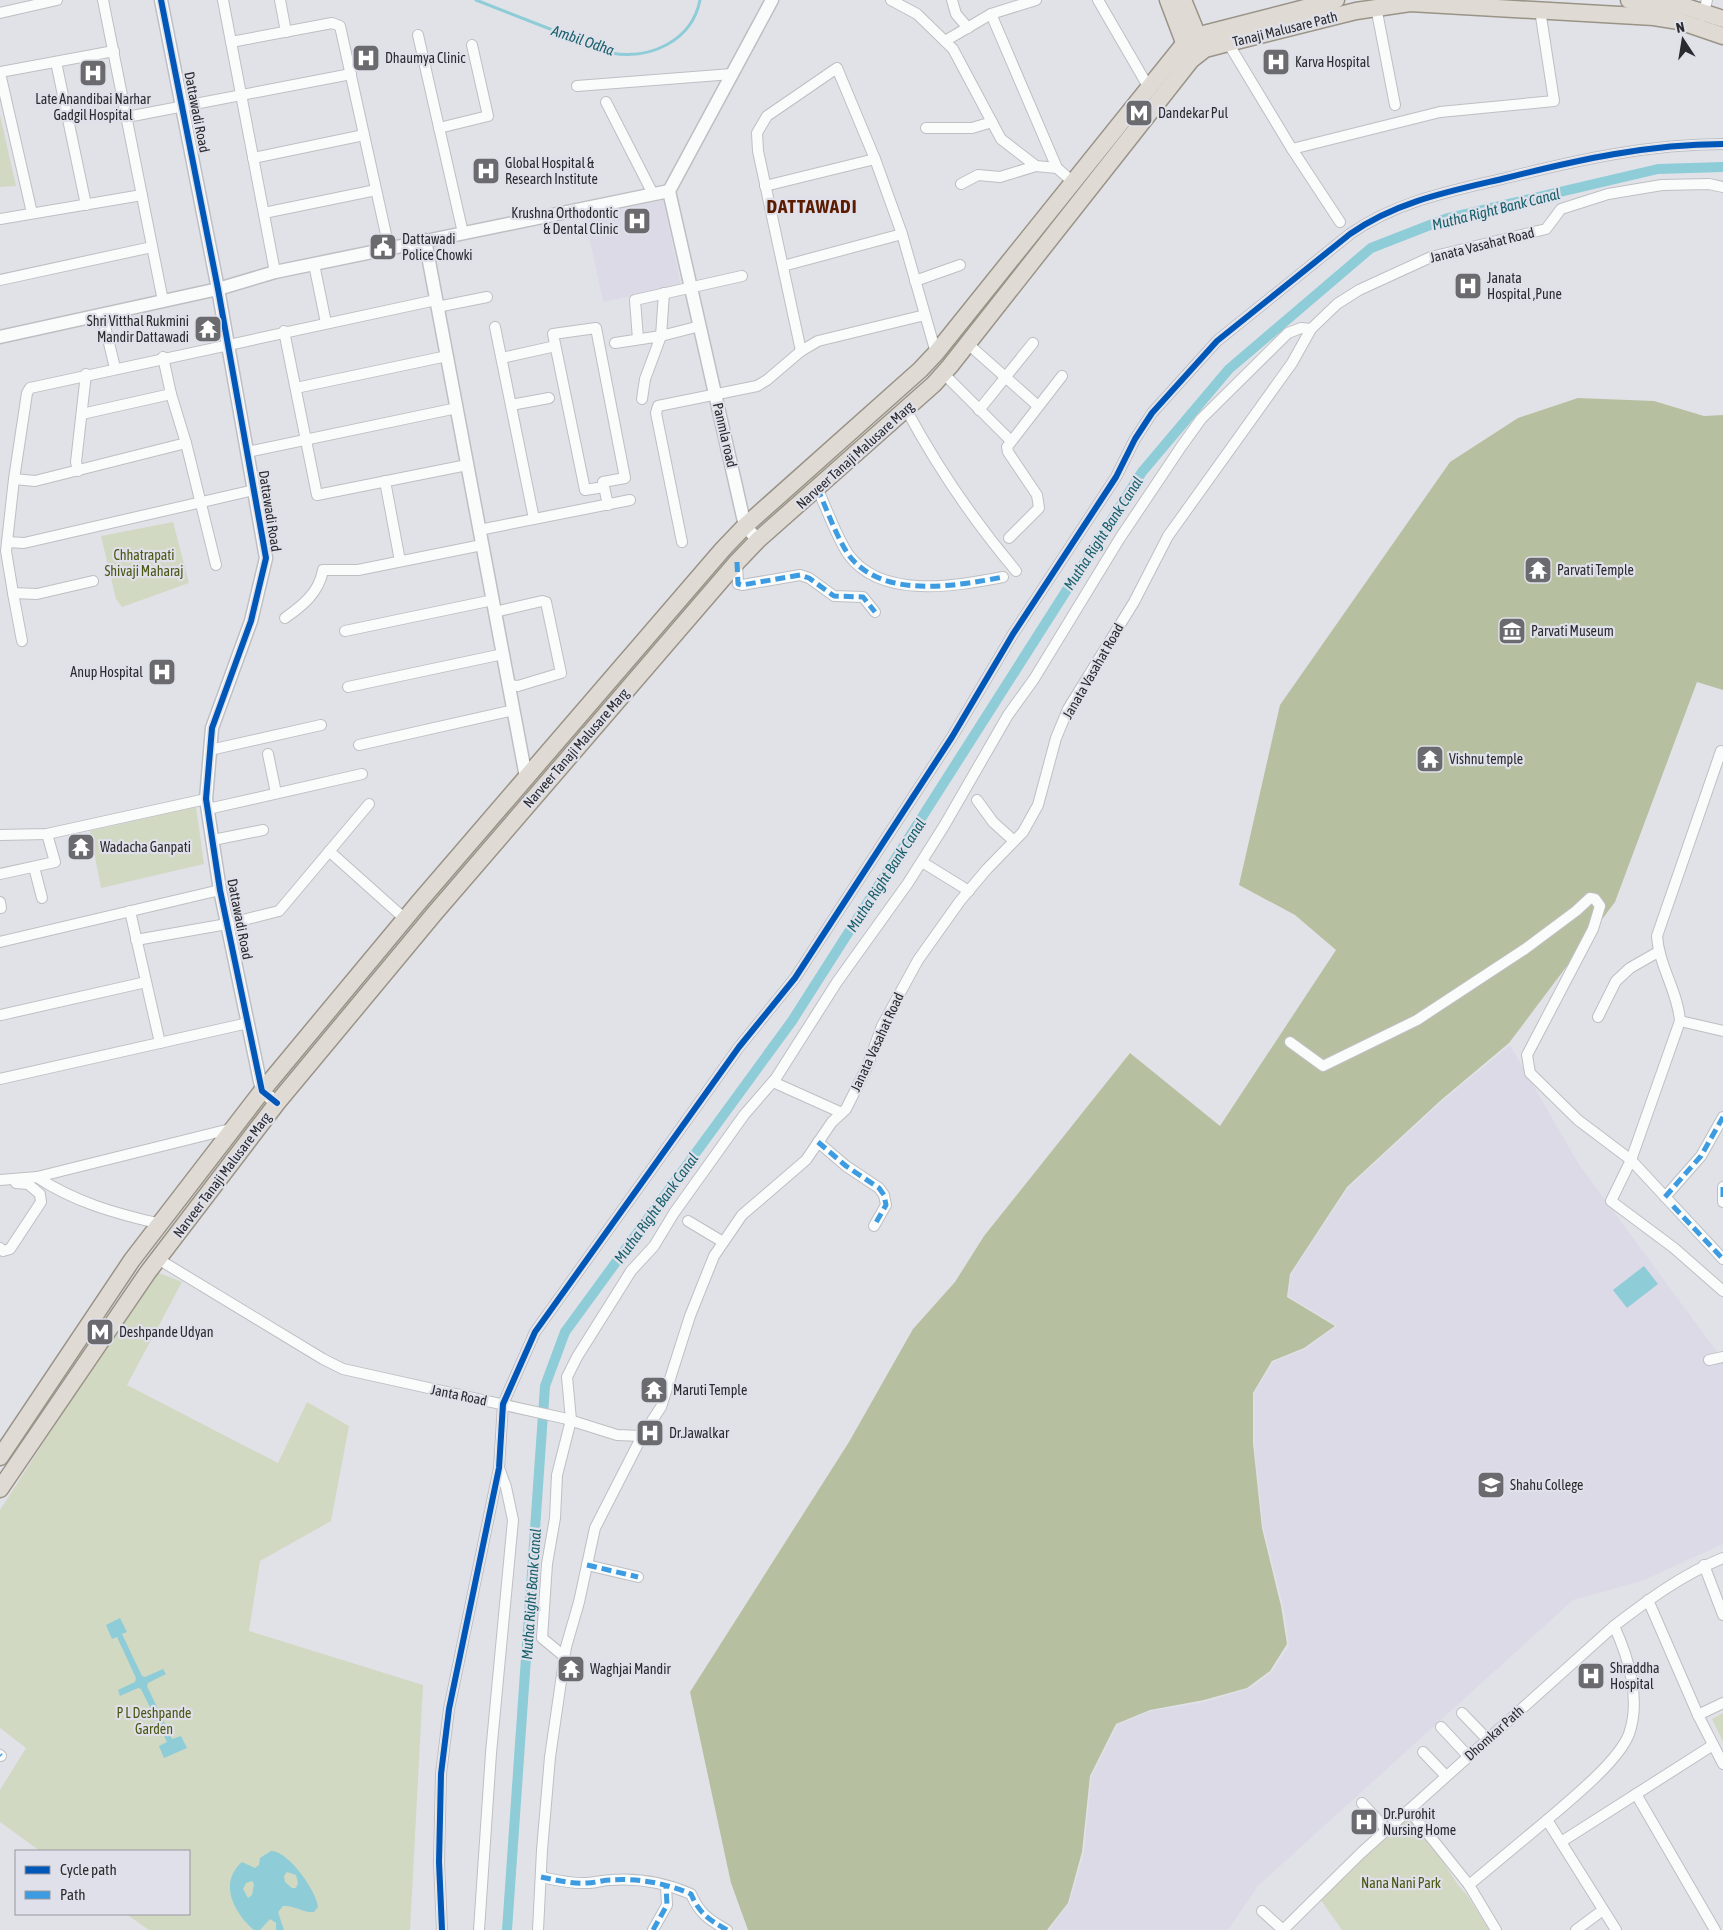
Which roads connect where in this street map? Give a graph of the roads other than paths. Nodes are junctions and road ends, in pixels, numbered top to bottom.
1 (56, 0) edge
2 (103, 0) edge
3 (161, 0) edge
4 (223, 0) edge
5 (280, 0) edge
6 (772, 0) edge
7 (891, 0) edge
8 (952, 0) edge
9 (1036, 0) edge
10 (1098, 0) edge
11 (1168, 0) edge
12 (1183, 0) edge
13 (1629, 0) edge
14 (1331, 6) edge
15 (1376, 7) junction
16 (1540, 10) junction
17 (0, 13) edge
18 (1704, 13) edge
19 (991, 14) junction
20 (1723, 19) edge
21 (968, 28) junction
22 (286, 32) junction
23 (418, 35) dead end
24 (1723, 36) edge
25 (945, 41) junction
26 (231, 42) junction
27 (1228, 43) junction
28 (472, 45) dead end
29 (1196, 48) junction
30 (114, 51) junction
31 (56, 62) junction
32 (0, 72) edge
33 (351, 74) junction
34 (732, 74) junction
35 (577, 86) dead end
36 (1149, 88) junction
37 (241, 95) junction
38 (606, 102) dead end
39 (1394, 105) dead end
40 (183, 106) junction
41 (127, 117) junction
42 (992, 122) junction
43 (439, 128) junction
44 (926, 128) dead end
45 (364, 135) junction
46 (1723, 144) edge
47 (1292, 149) junction
48 (253, 158) junction
49 (876, 159) junction
50 (1036, 166) junction
51 (1057, 168) junction
52 (1073, 182) junction
53 (961, 184) dead end
54 (765, 186) junction
55 (1723, 187) edge
56 (376, 190) junction
57 (669, 191) junction
58 (653, 194) junction
59 (142, 195) junction
60 (1062, 195) junction
61 (86, 205) junction
62 (1076, 205) junction
63 (264, 213) junction
64 (32, 214) junction
65 (0, 219) edge
66 (1340, 222) dead end
67 (463, 233) junction
68 (902, 234) junction
69 (425, 240) junction
70 (152, 247) junction
71 (389, 248) junction
72 (314, 264) junction
73 (960, 265) dead end
74 (783, 266) junction
75 (275, 272) junction
76 (742, 276) dead end
77 (0, 280) edge
78 (915, 281) junction
79 (691, 287) junction
80 (218, 289) junction
81 (664, 293) junction
82 (487, 297) dead end
83 (163, 301) junction
84 (437, 303) junction
85 (102, 314) junction
86 (925, 315) junction
87 (326, 323) junction
88 (496, 326) dead end
89 (700, 326) junction
90 (1311, 329) junction
91 (284, 331) junction
92 (661, 336) junction
93 (0, 337) edge
94 (638, 338) junction
95 (228, 343) junction
96 (615, 343) dead end
97 (968, 344) junction
98 (1033, 344) dead end
99 (551, 347) dead end
100 (801, 351) junction
101 (936, 353) junction
102 (447, 356) junction
103 (163, 358) junction
104 (502, 358) junction
105 (115, 368) junction
106 (943, 373) junction
107 (86, 374) junction
108 (1006, 376) junction
109 (1062, 376) dead end
110 (296, 388) junction
111 (170, 394) junction
112 (716, 395) junction
113 (549, 398) dead end
114 (642, 399) dead end
115 (511, 405) junction
116 (1038, 406) junction
117 (457, 408) junction
118 (906, 409) junction
119 (979, 410) junction
120 (82, 414) junction
121 (306, 440) junction
122 (1010, 440) junction
123 (186, 443) junction
124 (247, 452) junction
125 (467, 465) junction
126 (78, 471) junction
127 (14, 479) junction
128 (385, 481) junction
129 (604, 486) junction
130 (818, 488) junction
131 (254, 490) junction
132 (630, 500) dead end
133 (202, 502) junction
134 (608, 505) junction
135 (534, 519) junction
136 (745, 526) junction
137 (480, 530) junction
138 (1009, 538) dead end
139 (758, 540) junction
140 (7, 542) junction
141 (682, 542) dead end
142 (482, 545) junction
143 (400, 561) junction
144 (737, 562) junction
145 (216, 565) dead end
146 (1016, 571) dead end
147 (1003, 577) dead end
148 (93, 581) dead end
149 (13, 593) junction
150 (494, 606) junction
151 (875, 612) dead end
152 (285, 618) dead end
153 (345, 630) dead end
154 (22, 640) dead end
155 (503, 654) junction
156 (509, 685) junction
157 (348, 687) dead end
158 (514, 710) junction
159 (321, 725) dead end
160 (359, 744) dead end
161 (210, 750) junction
162 (1721, 751) dead end
163 (268, 754) dead end
164 (362, 774) dead end
165 (526, 777) junction
166 (276, 793) junction
167 (977, 800) dead end
168 (207, 804) junction
169 (368, 804) dead end
170 (263, 830) dead end
171 (47, 834) junction
172 (0, 835) edge
173 (213, 840) junction
174 (1014, 841) junction
175 (329, 851) junction
176 (922, 862) junction
177 (34, 866) junction
178 (0, 874) edge
179 (220, 890) junction
180 (969, 891) junction
181 (42, 898) dead end
182 (130, 911) junction
183 (405, 919) junction
184 (227, 924) junction
185 (136, 940) junction
186 (0, 942) edge
187 (1658, 952) junction
188 (146, 982) junction
189 (0, 1015) edge
190 (1598, 1017) dead end
191 (1680, 1021) junction
192 (248, 1023) junction
193 (1723, 1031) edge
194 (1290, 1042) dead end
195 (160, 1043) junction
196 (0, 1079) edge
197 (773, 1082) junction
198 (262, 1091) junction
199 (277, 1103) junction
200 (842, 1113) junction
201 (1723, 1117) edge
202 (235, 1128) junction
203 (818, 1142) junction
204 (1631, 1160) junction
205 (37, 1177) junction
206 (0, 1180) edge
207 (0, 1185) edge
208 (1723, 1187) edge
209 (1665, 1197) junction
210 (1723, 1202) edge
211 (688, 1221) dead end
212 (162, 1224) junction
213 (874, 1226) dead end
214 (723, 1242) junction
215 (0, 1248) edge
216 (158, 1259) junction
217 (1723, 1259) edge
218 (1723, 1291) edge
219 (1723, 1357) edge
220 (1709, 1360) dead end
221 (507, 1405) junction
222 (567, 1419) junction
223 (642, 1436) junction
224 (0, 1457) edge
225 (499, 1468) junction
226 (0, 1489) edge
227 (1723, 1558) edge
228 (1704, 1565) junction
229 (587, 1566) junction
230 (638, 1577) dead end
231 (1648, 1600) junction
232 (1723, 1615) edge
233 (1614, 1626) junction
234 (564, 1657) junction
235 (1723, 1703) edge
236 (1462, 1713) dead end
237 (1698, 1715) junction
238 (1440, 1727) dead end
239 (1487, 1740) junction
240 (1713, 1745) junction
241 (1424, 1752) dead end
242 (1468, 1756) junction
243 (1723, 1764) edge
244 (1446, 1776) junction
245 (1636, 1794) junction
246 (1362, 1803) dead end
247 (1409, 1810) junction
248 (1547, 1820) junction
249 (1387, 1830) junction
250 (1561, 1842) junction
251 (540, 1878) junction
252 (1469, 1885) junction
253 (666, 1886) junction
254 (1603, 1910) junction
255 (1262, 1911) dead end
256 (442, 1930) edge
257 (479, 1930) edge
258 (538, 1930) edge
259 (653, 1930) edge
260 (727, 1930) edge
261 (1283, 1930) edge
262 (1496, 1930) edge
263 (1576, 1930) edge
264 (1616, 1930) edge
265 (1715, 1930) edge

1 - 17 street
2 - 30 street
3 - 40 street, Dattawadi Road
4 - 26 street
5 - 22 street
6 - 34 street
7 - 25 street
8 - 21 street
9 - 19 street
10 - 36 street
11 - 29 main road
12 - 29 main road
13 - 18 main road, Tanaji Malusare Path
14 - 15 main road, Tanaji Malusare Path
14 - 27 main road, Tanaji Malusare Path
14 - 29 main road, Tanaji Malusare Path
15 - 16 main road, Tanaji Malusare Path
15 - 39 street
16 - 18 main road, Tanaji Malusare Path
16 - 47 street
18 - 20 main road, Tanaji Malusare Path
18 - 24 main road, Tanaji Malusare Path
19 - 21 street
19 - 51 street
21 - 25 street
22 - 26 street
22 - 33 street
23 - 43 street
25 - 42 street
26 - 37 street
27 - 29 main road, Tanaji Malusare Path
27 - 47 street
28 - 43 street
29 - 36 main road, Narveer Tanaji Malusare Marg
29 - 62 main road, Narveer Tanaji Malusare Marg
30 - 31 street
30 - 41 street
31 - 32 street
31 - 61 street
32 - 64 street
33 - 37 street
33 - 45 street
34 - 35 street
34 - 57 street
36 - 52 main road, Narveer Tanaji Malusare Marg
37 - 40 street
37 - 48 street
38 - 58 street
40 - 41 street
40 - 80 street, Dattawadi Road
41 - 59 street
42 - 44 street
42 - 50 street
43 - 67 street
45 - 48 street
45 - 56 street
46 - 221 street
47 - 66 street
48 - 63 street
49 - 54 street
49 - 54 street
49 - 68 street
50 - 51 street
50 - 53 street
51 - 52 street
52 - 60 main road, Narveer Tanaji Malusare Marg
54 - 74 street
55 - 90 street, Janata Vasahat Road
56 - 63 street
56 - 71 street
57 - 58 street
57 - 79 street, Panmla road
58 - 67 street
59 - 61 street
59 - 70 street
60 - 62 main road
60 - 101 main road, Narveer Tanaji Malusare Marg
61 - 64 street
62 - 97 main road, Narveer Tanaji Malusare Marg
63 - 75 street
64 - 65 street
67 - 69 street
68 - 74 street
68 - 78 street
69 - 71 street
69 - 84 street
70 - 77 street
70 - 83 street
71 - 72 street
72 - 75 street
72 - 87 street
73 - 78 street
74 - 100 street
75 - 80 street
76 - 79 street
78 - 86 street
79 - 81 street
79 - 89 street, Panmla road
80 - 83 street
80 - 95 street, Dattawadi Road
81 - 92 street
81 - 94 street
82 - 84 street
83 - 85 street
84 - 87 street
84 - 102 street
85 - 93 street
85 - 105 street
86 - 100 street
86 - 101 street
87 - 91 street
88 - 104 street
89 - 92 street
89 - 112 street, Panmla road
90 - 174 street, Janata Vasahat Road
90 - 176 street
91 - 95 street
91 - 110 street
92 - 94 street
92 - 114 street
94 - 96 street
95 - 103 street
95 - 124 street, Dattawadi Road
97 - 106 main road, Narveer Tanaji Malusare Marg
97 - 108 street
98 - 108 street
99 - 104 street
100 - 112 street
101 - 136 main road, Narveer Tanaji Malusare Marg
102 - 110 street
102 - 117 street
103 - 105 street
103 - 111 street
104 - 115 street
105 - 107 street
106 - 118 main road, Narveer Tanaji Malusare Marg
106 - 119 street
107 - 120 street
107 - 127 street
108 - 116 street
108 - 119 street
109 - 116 street
110 - 121 street
111 - 120 street
111 - 123 street
112 - 136 street, Panmla road
112 - 141 street
113 - 115 street
115 - 135 street
116 - 122 street
117 - 121 street
117 - 125 street
118 - 130 main road, Narveer Tanaji Malusare Marg
118 - 146 street
119 - 122 street
120 - 126 street
121 - 124 street
121 - 128 street
122 - 138 street
123 - 126 street
123 - 133 street
124 - 131 street, Dattawadi Road
125 - 128 street
125 - 137 street
126 - 127 street
127 - 140 street
128 - 143 street
129 - 129 street
129 - 134 street
130 - 139 main road, Narveer Tanaji Malusare Marg
130 - 147 street
131 - 133 street
131 - 161 street, Dattawadi Road
132 - 134 street
133 - 140 street
133 - 145 street
134 - 135 street
135 - 137 street
136 - 139 street
136 - 165 main road, Narveer Tanaji Malusare Marg
137 - 142 street
139 - 144 main road, Narveer Tanaji Malusare Marg
140 - 149 street
142 - 143 street
142 - 150 street
143 - 152 street
144 - 151 street
144 - 199 main road, Narveer Tanaji Malusare Marg
148 - 149 street
149 - 154 street
150 - 153 street
150 - 155 street
150 - 156 street
155 - 156 street
155 - 157 street
156 - 158 street
158 - 160 street
158 - 165 street
159 - 161 street
161 - 168 street, Dattawadi Road
162 - 187 street
163 - 166 street
164 - 166 street
165 - 183 main road, Narveer Tanaji Malusare Marg
166 - 168 street
167 - 174 street
168 - 171 street
168 - 173 street, Dattawadi Road
169 - 175 street
170 - 173 street
171 - 172 street
171 - 177 street
173 - 179 street, Dattawadi Road
174 - 180 street, Janata Vasahat Road
175 - 183 street
175 - 184 street
176 - 180 street
176 - 197 street
177 - 178 street
177 - 181 street
179 - 182 street
179 - 184 street, Dattawadi Road
180 - 200 street, Janata Vasahat Road
182 - 185 street
182 - 186 street
183 - 198 main road, Narveer Tanaji Malusare Marg
184 - 185 street
184 - 192 street, Dattawadi Road
185 - 188 street
187 - 190 street
187 - 191 street
188 - 189 street
188 - 195 street
191 - 193 street
191 - 204 street
192 - 195 street
192 - 198 street, Dattawadi Road
194 - 204 street
195 - 196 street
197 - 200 street
197 - 222 street
198 - 199 street
198 - 202 main road, Narveer Tanaji Malusare Marg
199 - 216 main road, Narveer Tanaji Malusare Marg
200 - 203 street, Janata Vasahat Road
201 - 209 street
202 - 205 street
202 - 212 main road, Narveer Tanaji Malusare Marg
203 - 213 street
203 - 214 street, Janata Vasahat Road
204 - 209 street
204 - 218 street
205 - 206 street
205 - 212 street
207 - 215 street
208 - 210 street
209 - 217 street
211 - 214 street
212 - 224 main road, Narveer Tanaji Malusare Marg
214 - 223 street, Janata Vasahat Road
216 - 221 street, Janta Road
216 - 226 main road, Narveer Tanaji Malusare Marg
219 - 220 street
221 - 222 street, Janta Road
221 - 225 street
222 - 223 street
222 - 234 street
223 - 229 street, Janata Vasahat Road
225 - 256 street
225 - 257 street
227 - 228 street, Dhomkar Path
228 - 231 street, Dhomkar Path
228 - 232 street
229 - 230 street
229 - 234 street, Janata Vasahat Road
231 - 233 street, Dhomkar Path
231 - 237 street
233 - 239 street, Dhomkar Path
233 - 248 street
234 - 251 street, Janata Vasahat Road
235 - 237 street
236 - 239 street
237 - 240 street
238 - 242 street
239 - 242 street, Dhomkar Path
240 - 243 street
240 - 245 street
241 - 244 street
242 - 244 street, Dhomkar Path
244 - 247 street, Dhomkar Path
245 - 250 street
245 - 265 street
246 - 249 street
247 - 249 street, Dhomkar Path
247 - 252 street
248 - 250 street
248 - 252 street
249 - 261 street, Dhomkar Path
250 - 254 street
251 - 253 street
251 - 258 street, Janata Vasahat Road
252 - 262 street
253 - 259 street
253 - 260 street
254 - 263 street
254 - 264 street
255 - 261 street

